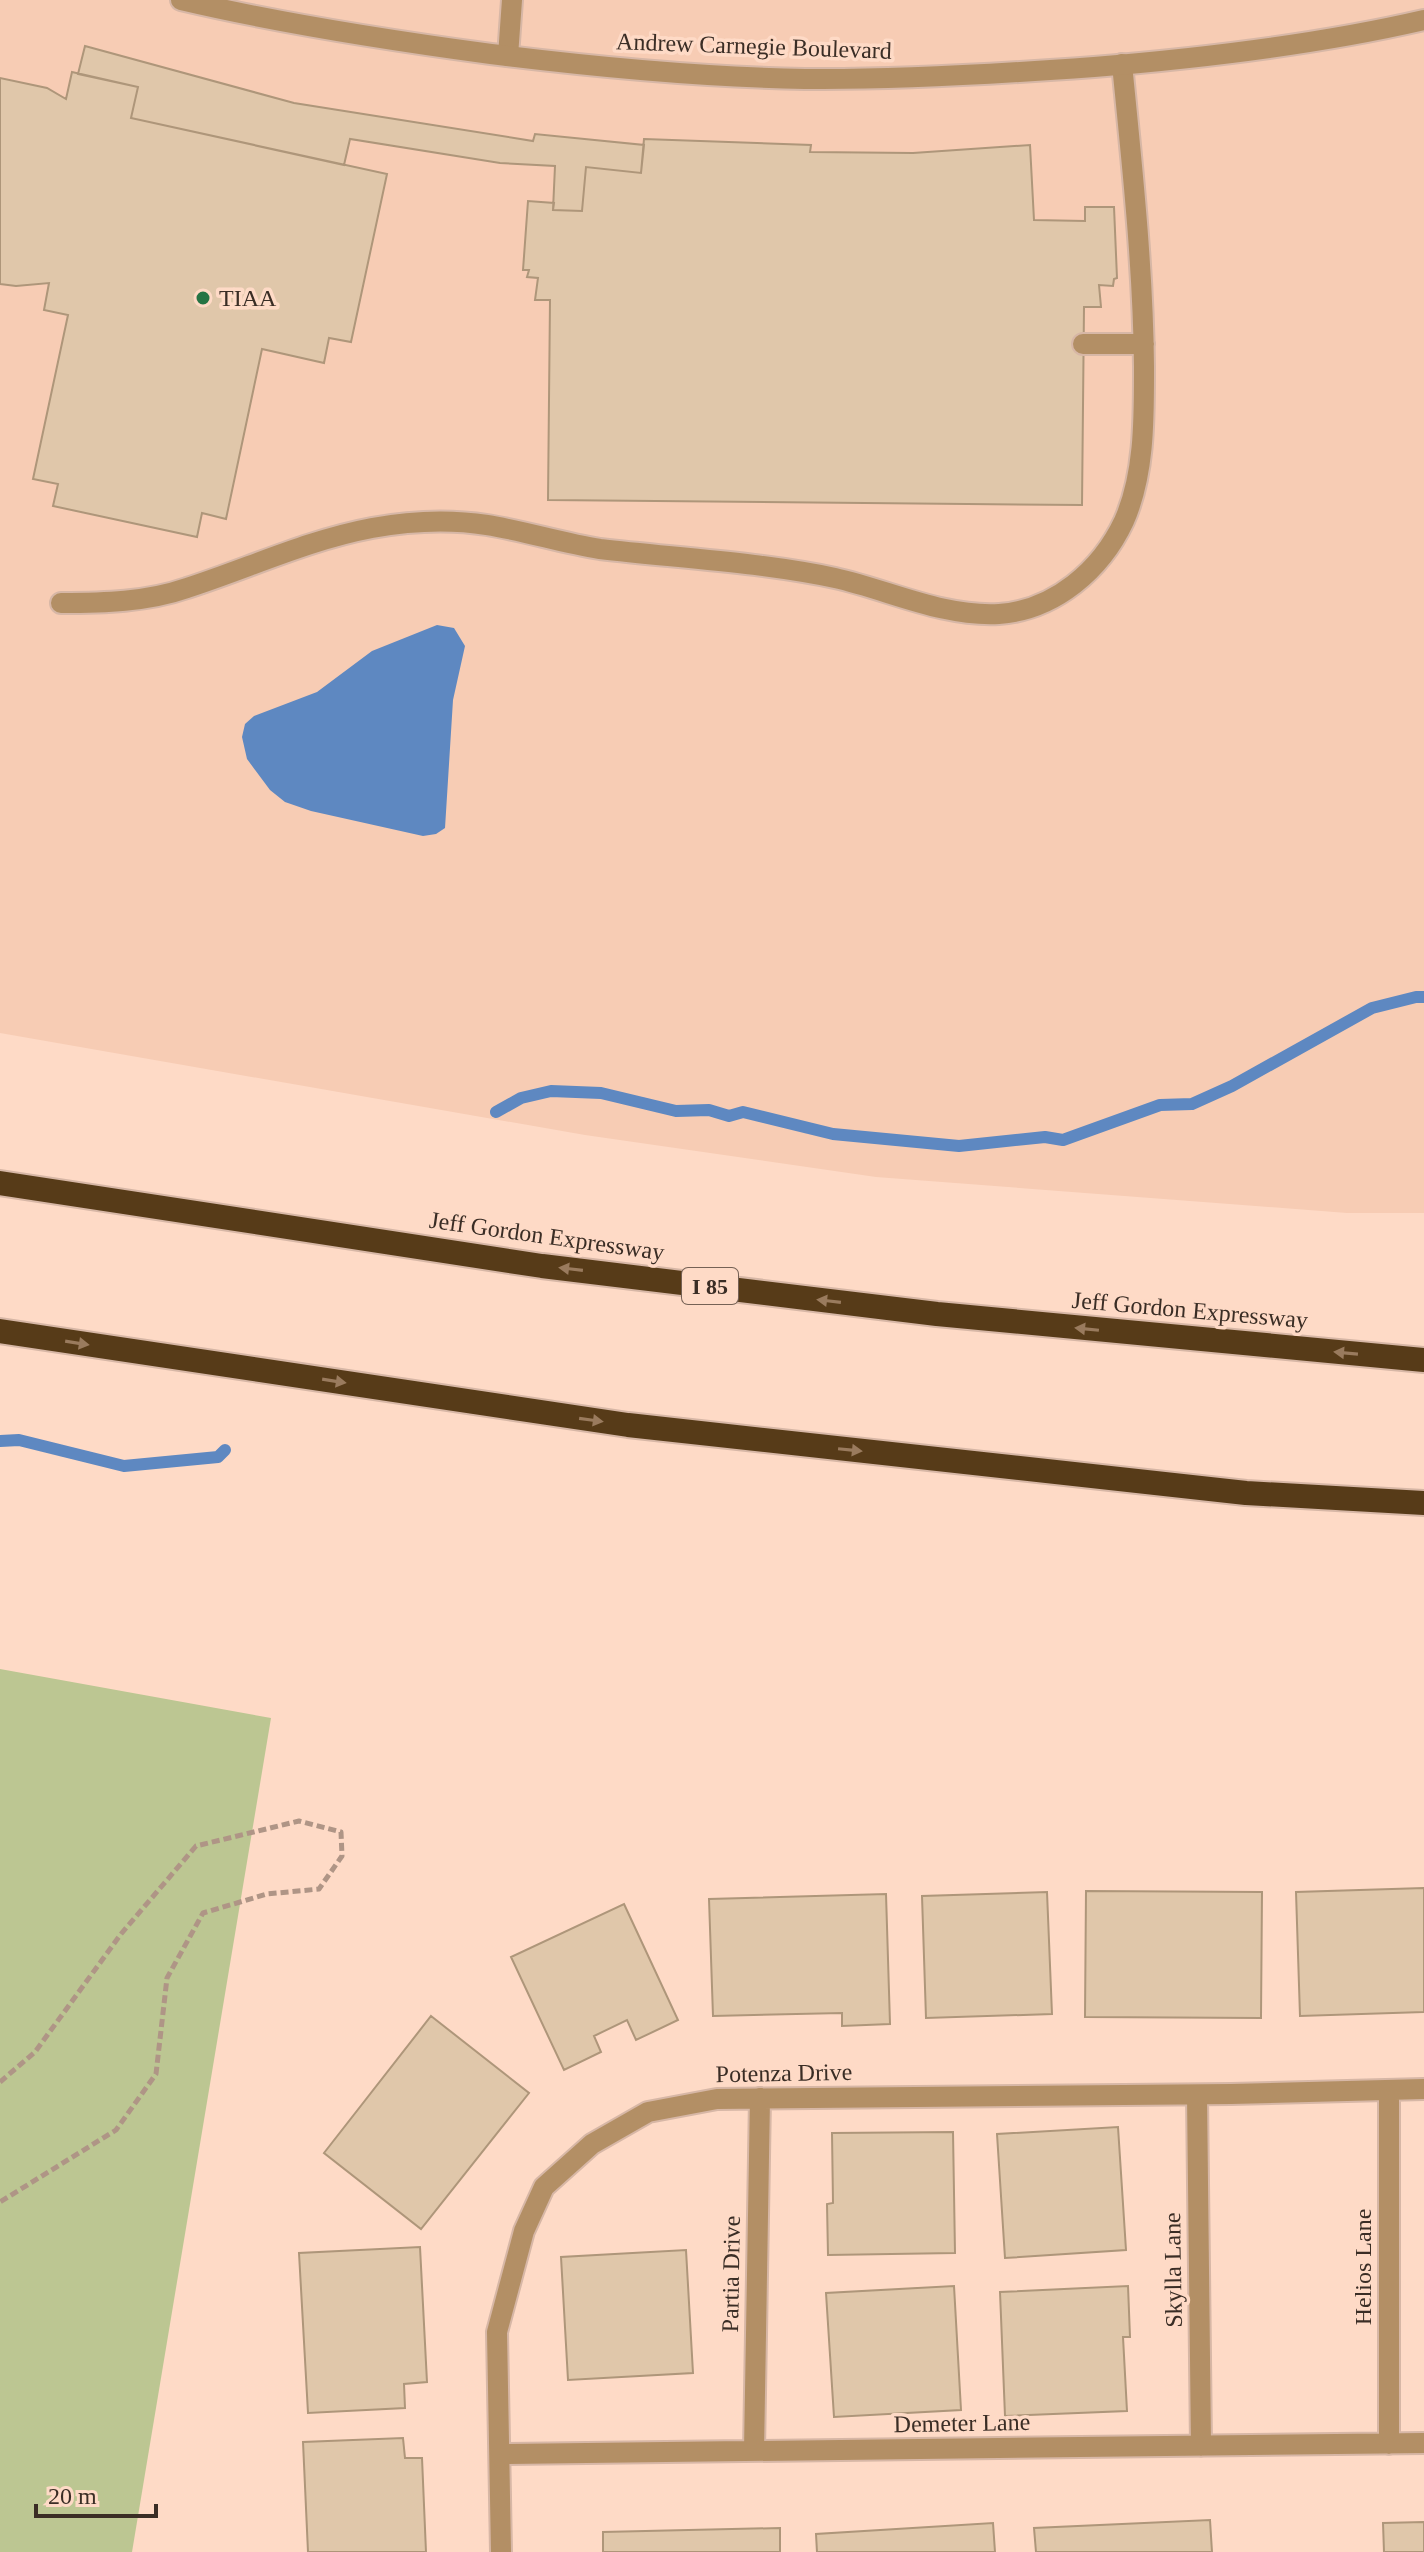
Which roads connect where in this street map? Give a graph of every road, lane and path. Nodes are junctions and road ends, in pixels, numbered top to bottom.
1 (181, 0) edge
2 (512, 0) edge
3 (1424, 20) edge
4 (508, 56) junction
5 (1122, 64) junction
6 (1083, 344) dead end
7 (1144, 344) junction
8 (61, 603) dead end
9 (0, 1183) edge
10 (0, 1331) edge
11 (1424, 1360) edge
12 (1424, 1503) edge
13 (0, 2082) edge
14 (1424, 2089) edge
15 (1389, 2090) junction
16 (1197, 2095) junction
17 (760, 2098) junction
18 (0, 2202) edge
19 (1424, 2443) edge
20 (1389, 2444) junction
21 (1201, 2446) junction
22 (754, 2451) junction
23 (500, 2454) junction
24 (501, 2552) edge

1 - 4 street, Andrew Carnegie Boulevard
2 - 4 street
3 - 5 street, Andrew Carnegie Boulevard
4 - 5 street, Andrew Carnegie Boulevard
5 - 7 street
6 - 7 street
7 - 8 street
11 -> 9 highway, Jeff Gordon Expressway / I 85
10 -> 12 highway
13 - 18 path
14 - 15 street, Potenza Drive
15 - 16 street, Potenza Drive
15 - 20 street, Helios Lane
16 - 17 street, Potenza Drive
16 - 21 street, Skylla Lane
17 - 22 street, Partia Drive
17 - 23 street, Potenza Drive
19 - 20 street, Demeter Lane
20 - 21 street, Demeter Lane
21 - 22 street, Demeter Lane
22 - 23 street, Demeter Lane
23 - 24 street, Potenza Drive

